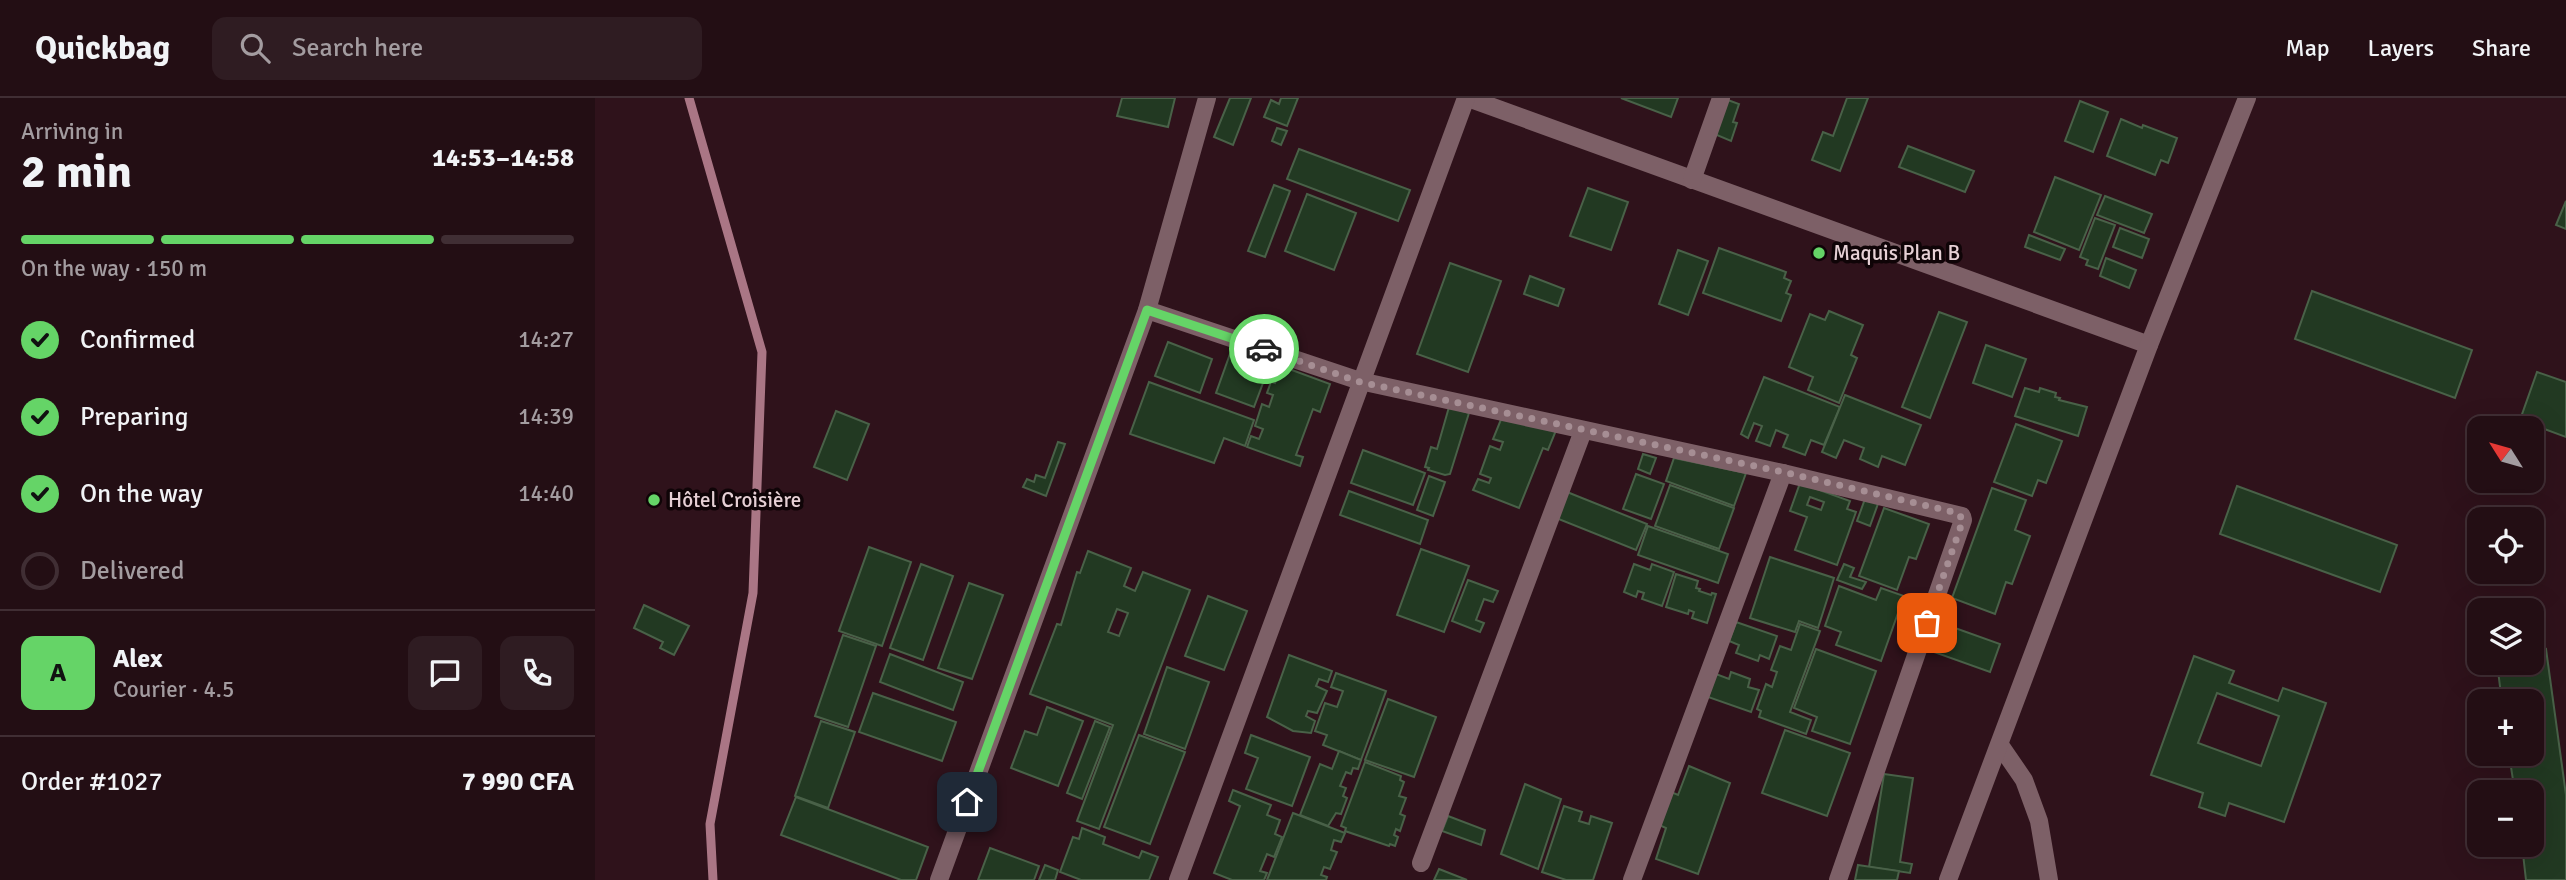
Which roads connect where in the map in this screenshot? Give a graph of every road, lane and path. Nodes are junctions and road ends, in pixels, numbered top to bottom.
1 (1207, 98) edge
2 (1467, 98) edge
3 (1721, 98) edge
4 (2247, 98) edge
5 (1692, 180) junction
6 (1147, 310) junction
7 (2149, 345) junction
8 (1360, 382) junction
9 (1583, 431) junction
10 (1783, 472) junction
11 (2000, 746) junction
12 (1421, 863) dead end
13 (939, 880) edge
14 (1178, 880) edge
15 (1632, 880) edge
16 (1838, 880) edge
17 (1948, 880) edge
18 (2049, 880) edge

1 - 6 street
2 - 5 street
2 - 8 street
3 - 5 street
4 - 7 street
5 - 7 street
6 - 8 street
6 - 13 street
7 - 11 street
8 - 9 street
8 - 14 street
9 - 10 street
9 - 12 street
10 - 15 street
10 - 16 street
11 - 17 street
11 - 18 street

